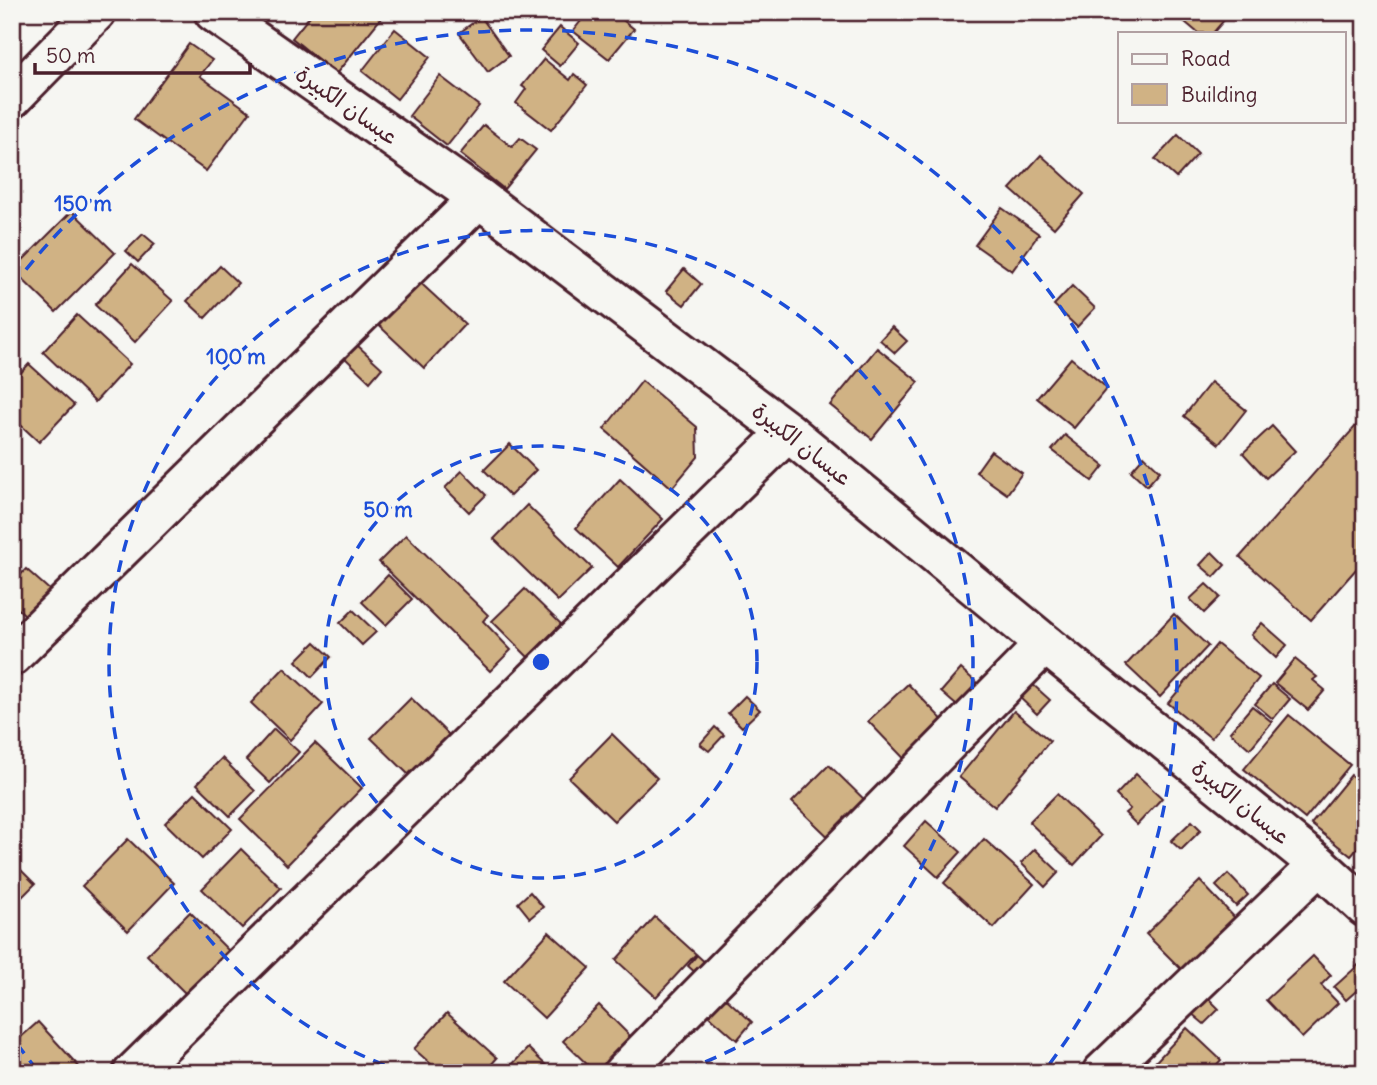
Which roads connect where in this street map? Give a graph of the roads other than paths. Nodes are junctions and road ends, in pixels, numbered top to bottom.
1 (96, 12) edge
2 (214, 12) edge
3 (12, 98) edge
4 (479, 198) junction
5 (788, 432) junction
6 (1045, 644) junction
7 (12, 656) edge
8 (1319, 865) junction
9 (1365, 907) edge
10 (133, 1073) edge
11 (623, 1073) edge
12 (1102, 1073) edge

1 - 3 main road
2 - 4 main road, عبسان الكبيرة
4 - 5 main road, عبسان الكبيرة
4 - 7 main road
5 - 6 main road, عبسان الكبيرة
5 - 10 main road
6 - 8 main road, عبسان الكبيرة
6 - 11 main road
8 - 9 main road, عبسان الكبيرة
8 - 12 main road

